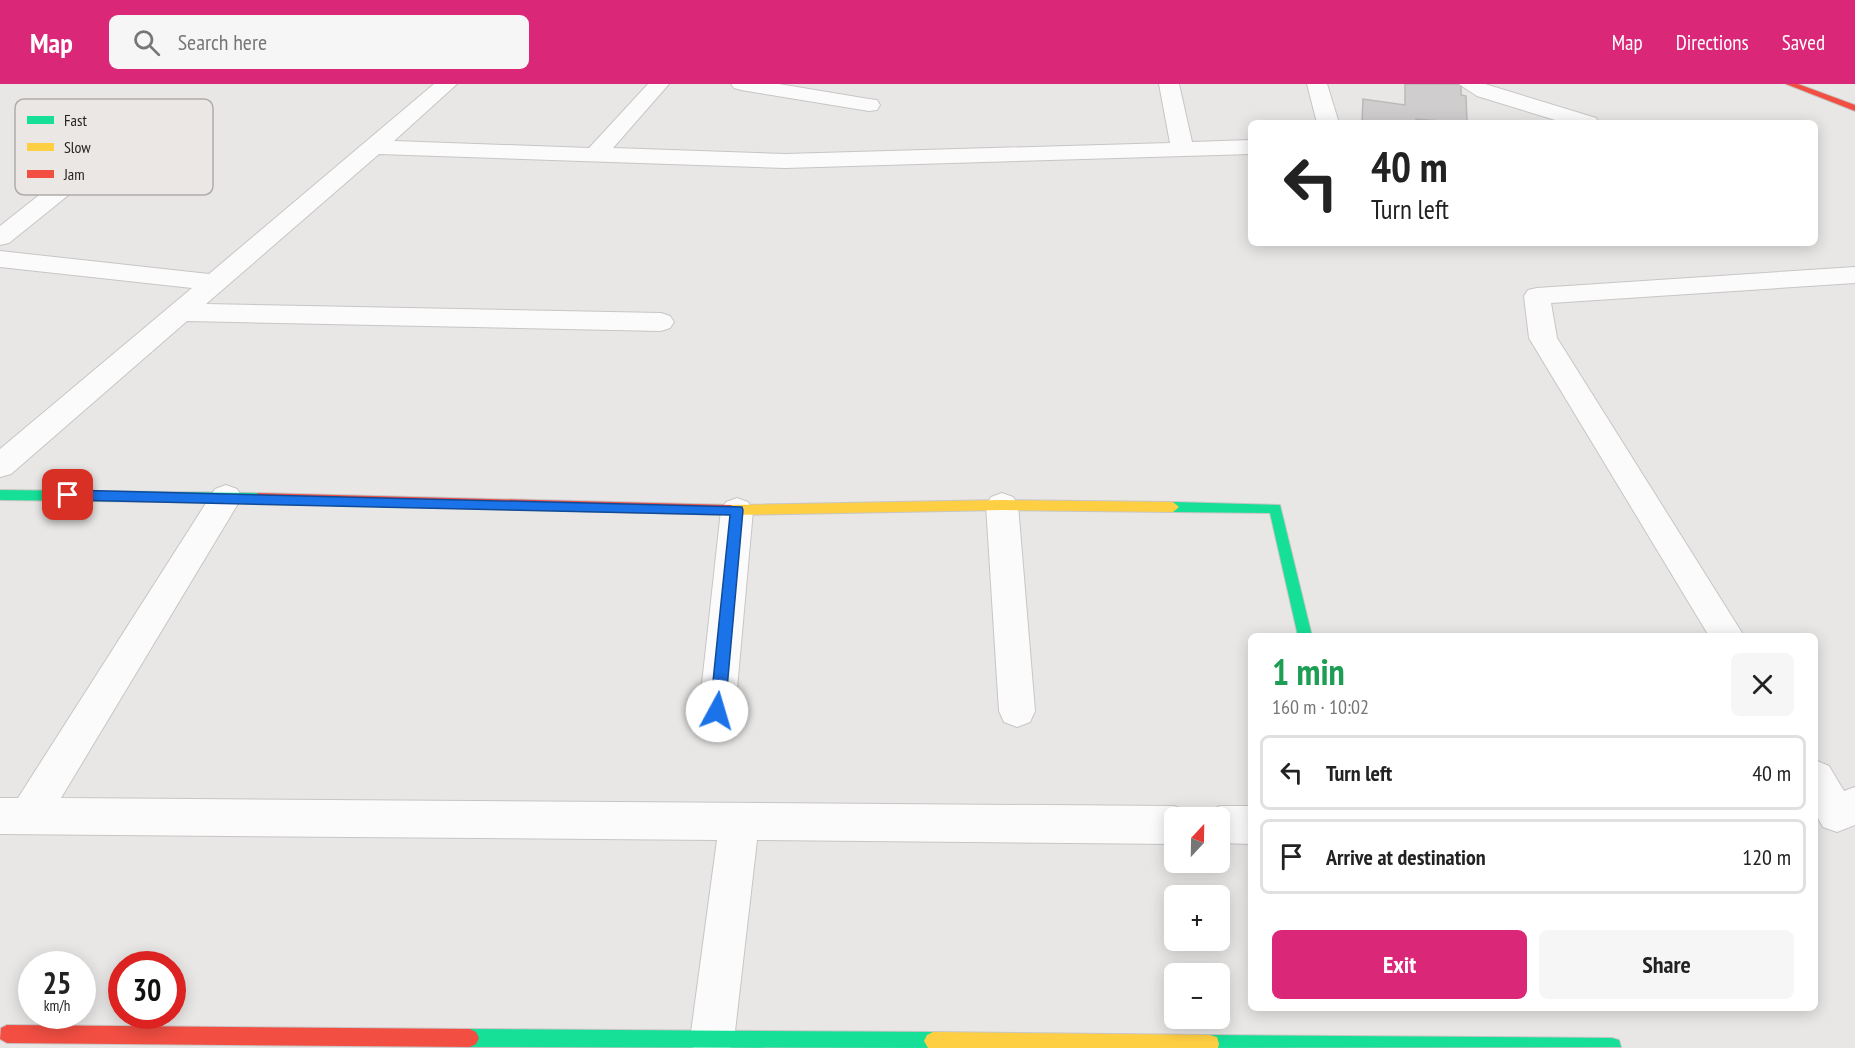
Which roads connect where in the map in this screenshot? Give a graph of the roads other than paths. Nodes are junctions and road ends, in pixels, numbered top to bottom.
1 (447, 84) edge
2 (659, 84) edge
3 (741, 84) edge
4 (1169, 84) edge
5 (1317, 84) edge
6 (1469, 84) edge
7 (1790, 84) edge
8 (869, 105) dead end
9 (1855, 108) edge
10 (1327, 120) edge
11 (1578, 120) edge
12 (370, 147) junction
13 (1248, 147) edge
14 (1182, 149) junction
15 (595, 155) junction
16 (54, 195) edge
17 (0, 238) edge
18 (0, 259) edge
19 (1855, 275) edge
20 (213, 282) junction
21 (179, 312) junction
22 (661, 322) dead end
23 (0, 466) edge
24 (0, 495) edge
25 (226, 497) junction
26 (1002, 505) junction
27 (737, 510) junction
28 (1304, 633) edge
29 (1725, 633) edge
30 (717, 711) dead end
31 (1017, 711) dead end
32 (1818, 783) edge
33 (1855, 806) edge
34 (14, 817) edge
35 (739, 821) junction
36 (1164, 825) edge
37 (1230, 825) edge
38 (1248, 825) edge
39 (2, 1037) edge
40 (712, 1040) junction
41 (1612, 1047) edge

1 - 12 street
2 - 15 street
3 - 8 street
4 - 14 street
5 - 10 street
6 - 11 street
7 - 9 street
12 - 15 street
12 - 20 street
13 - 14 street
14 - 15 street
16 - 17 street
18 - 20 street
19 - 29 street
20 - 21 street
21 - 22 street
21 - 23 street
24 - 25 street
25 - 27 street
25 - 34 street
26 - 27 street
26 - 28 street
26 - 31 street
27 - 30 street
32 - 33 street
34 - 35 street
35 - 36 street
35 - 40 street
37 - 38 street
39 - 40 street
40 - 41 street

